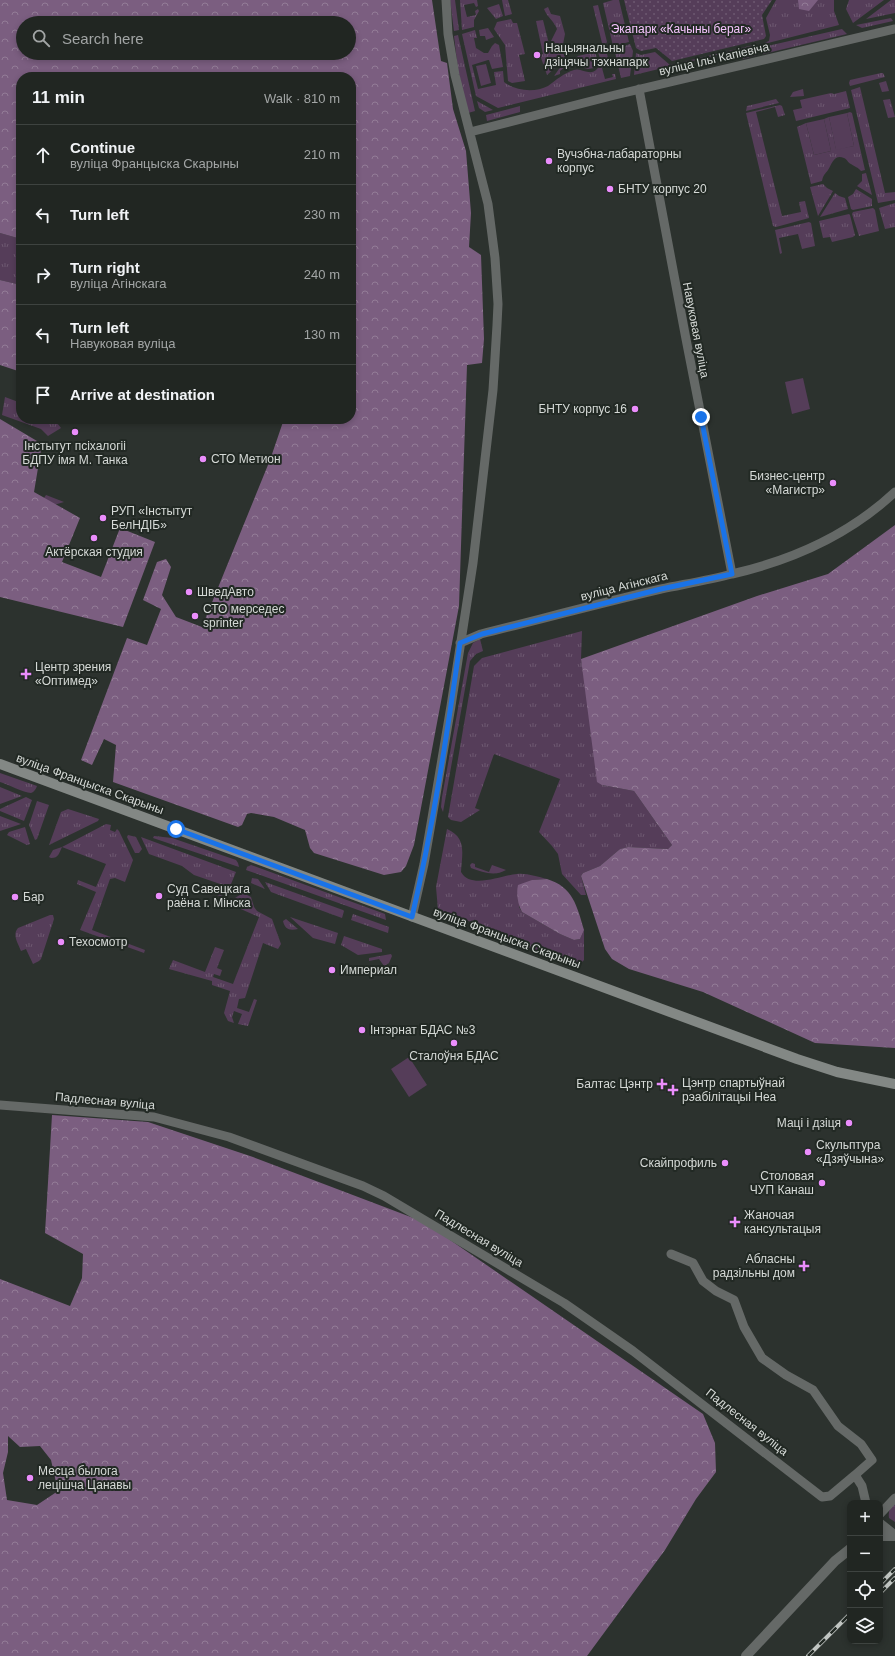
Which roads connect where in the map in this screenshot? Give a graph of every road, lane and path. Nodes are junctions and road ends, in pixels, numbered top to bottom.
1 (446, 0) edge
2 (895, 29) edge
3 (639, 89) junction
4 (470, 132) junction
5 (895, 492) edge
6 (732, 574) junction
7 (460, 643) junction
8 (0, 764) edge
9 (412, 917) junction
10 (895, 1084) edge
11 (0, 1105) edge
12 (671, 1254) dead end
13 (855, 1475) junction
14 (895, 1498) edge
15 (865, 1500) edge
16 (883, 1511) edge
17 (883, 1525) edge
18 (883, 1536) edge
19 (895, 1536) edge
20 (847, 1551) edge
21 (746, 1656) edge

1 - 4 street
2 - 3 street, вуліца Ільі Капіевіча
3 - 4 street, вуліца Ільі Капіевіча
3 - 6 street, Навуковая вуліца
4 - 7 street
5 - 6 street, вуліца Агінскага
6 - 7 street, вуліца Агінскага
7 - 9 street
8 - 9 main road, вуліца Францыска Скарыны
9 - 10 main road, вуліца Францыска Скарыны
11 - 13 street, Падлесная вуліца
12 - 13 street, Падлесная вуліца
13 - 15 street
14 - 16 street
17 - 19 street
18 - 19 street
20 - 21 street

